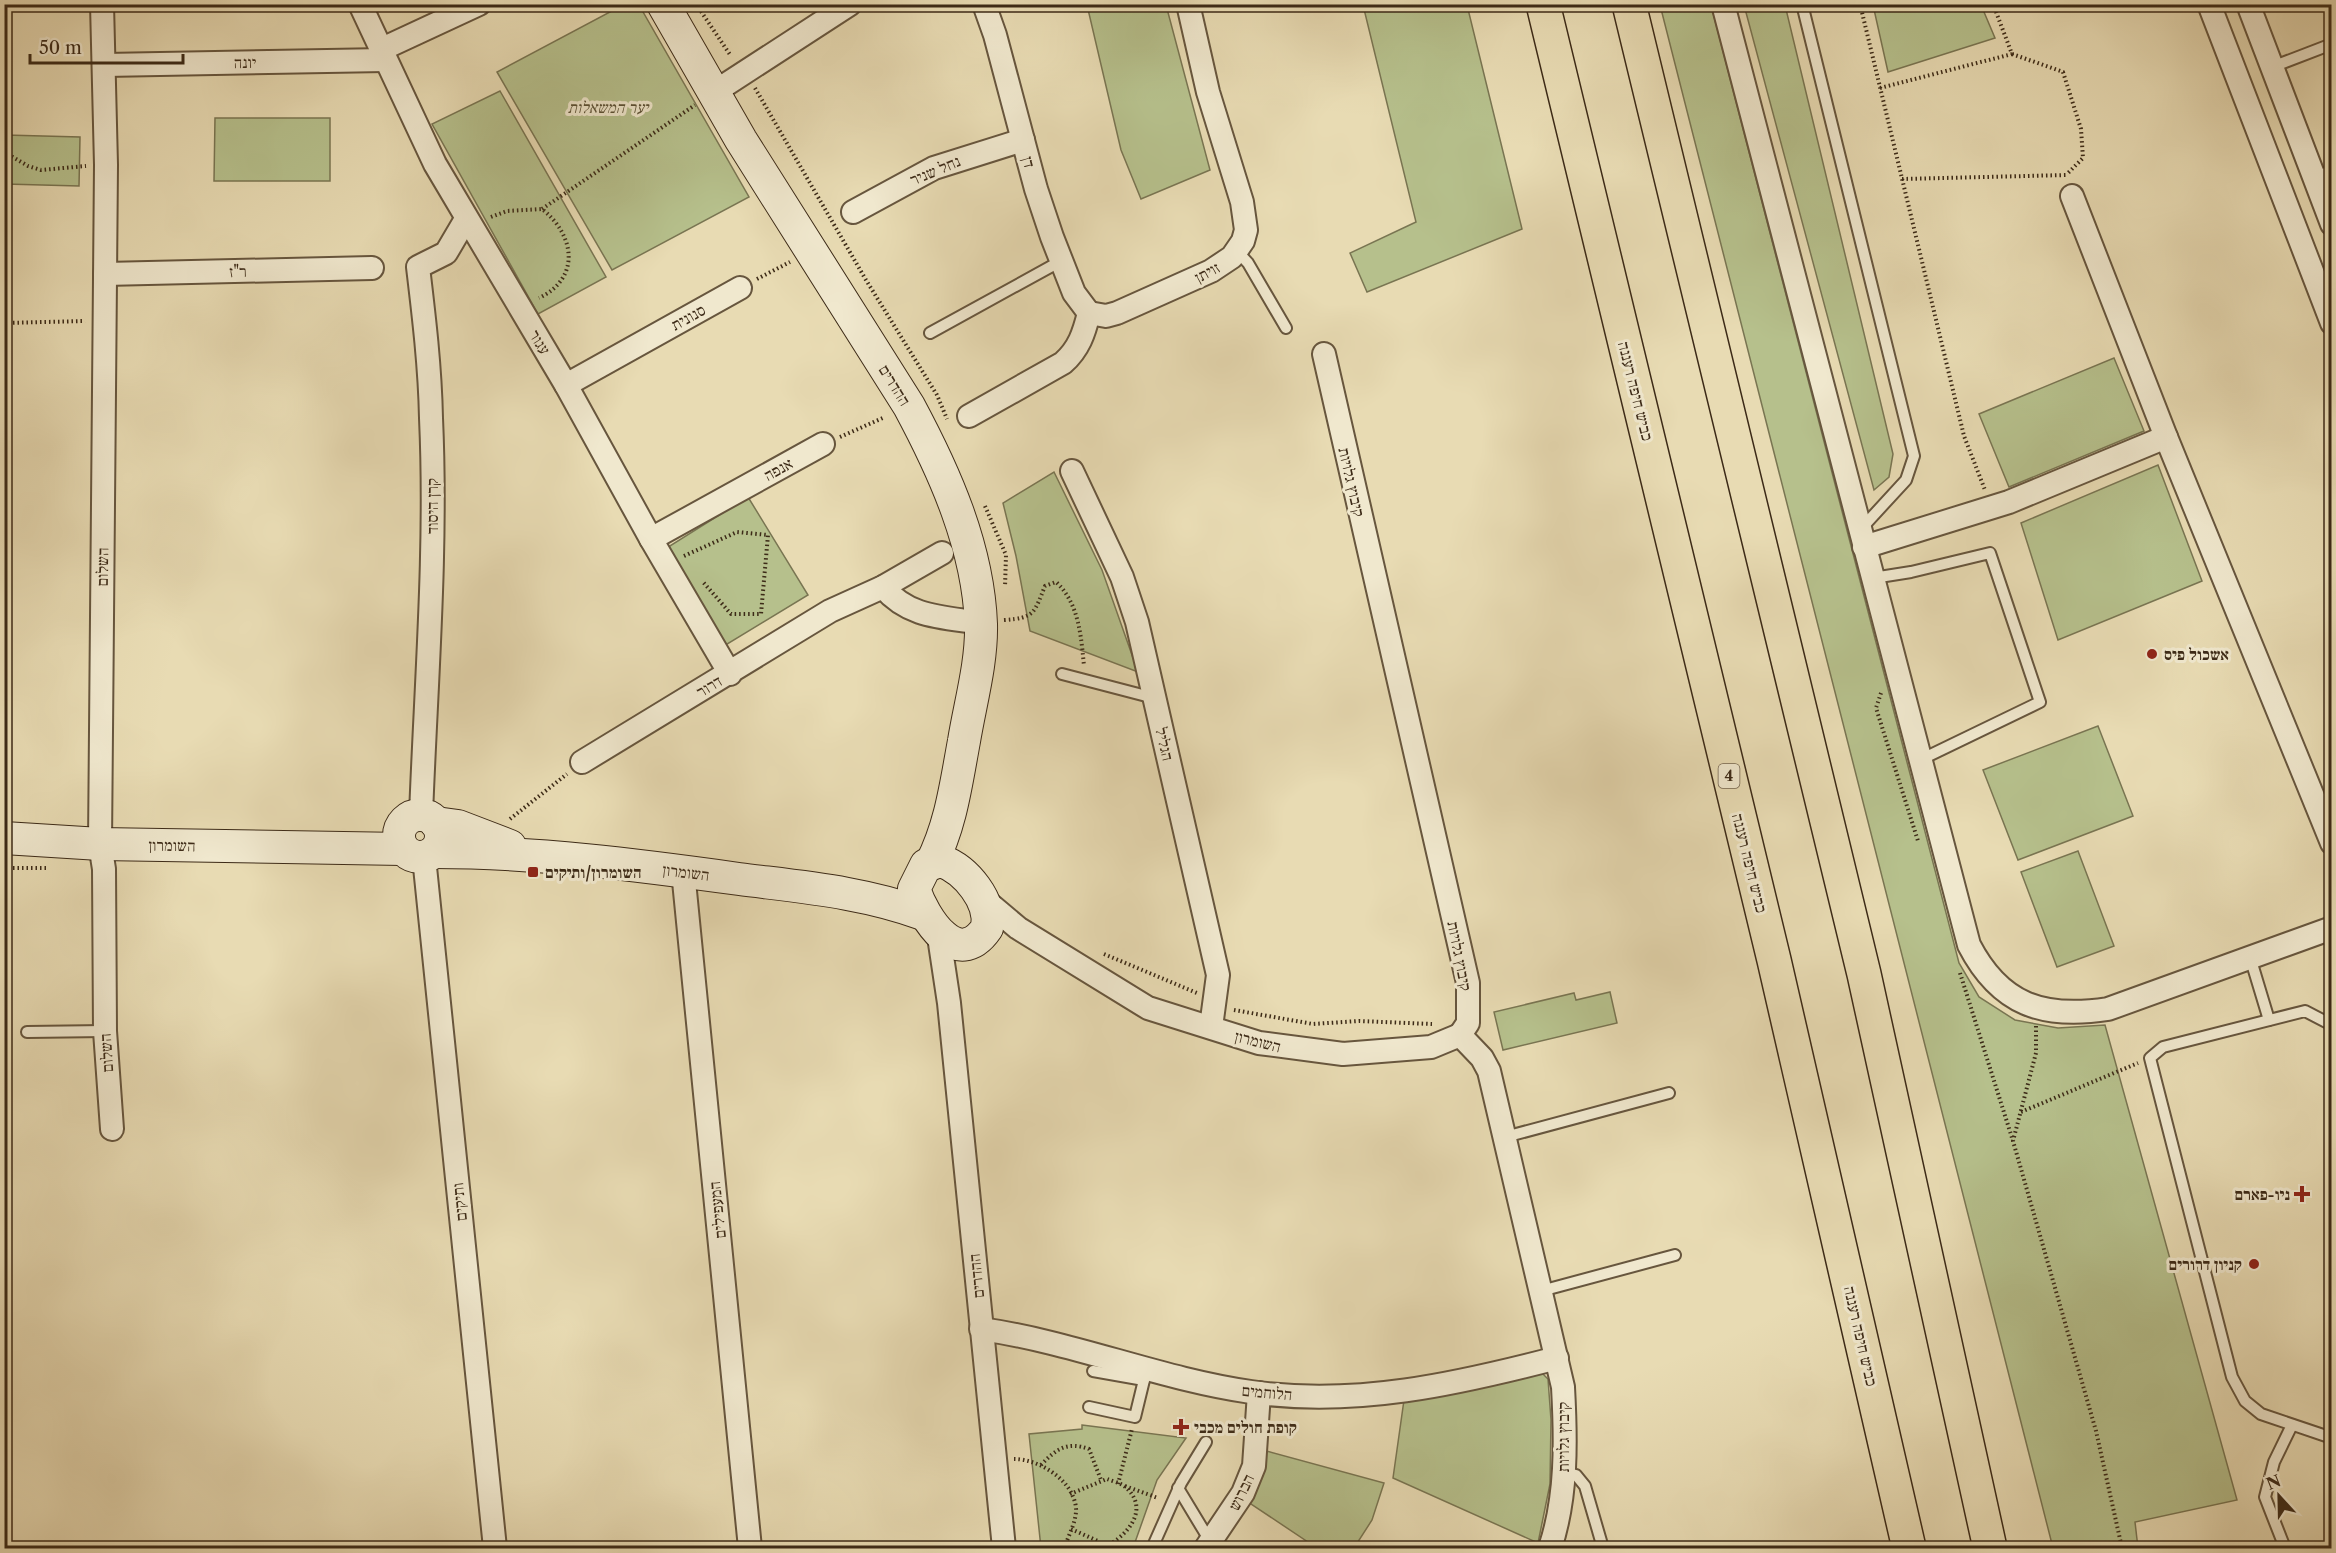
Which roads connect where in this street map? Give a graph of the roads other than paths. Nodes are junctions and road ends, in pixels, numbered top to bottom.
1 (102, 4) edge
2 (360, 4) edge
3 (479, 4) edge
4 (663, 4) edge
5 (850, 4) edge
6 (984, 4) edge
7 (1188, 4) edge
8 (1543, 4) edge
9 (1629, 4) edge
10 (1723, 4) edge
11 (1802, 4) edge
12 (2209, 4) edge
13 (2248, 4) edge
14 (2331, 44) edge
15 (383, 55) junction
16 (105, 65) junction
17 (2272, 68) junction
18 (712, 93) junction
19 (1023, 141) junction
20 (2323, 174) edge
21 (2070, 185) road end
22 (853, 212) dead end
23 (468, 223) junction
24 (2331, 224) edge
25 (1237, 251) junction
26 (1061, 261) junction
27 (372, 268) dead end
28 (105, 274) junction
29 (740, 288) road end
30 (1089, 313) junction
31 (2331, 323) edge
32 (1286, 328) dead end
33 (930, 333) dead end
34 (1324, 354) dead end
35 (566, 385) junction
36 (969, 416) dead end
37 (2166, 437) junction
38 (823, 444) road end
39 (1072, 471) dead end
40 (1862, 538) junction
41 (651, 539) junction
42 (942, 553) dead end
43 (1873, 578) junction
44 (883, 587) junction
45 (992, 621) junction
46 (730, 674) junction
47 (1062, 674) dead end
48 (1155, 698) junction
49 (1920, 760) junction
50 (582, 762) road end
51 (952, 811) junction
52 (4, 838) edge
53 (418, 838) junction
54 (2331, 843) edge
55 (100, 844) junction
56 (530, 855) junction
57 (683, 871) junction
58 (972, 885) junction
59 (926, 899) junction
60 (2331, 928) edge
61 (976, 940) junction
62 (2250, 957) junction
63 (1069, 962) junction
64 (1864, 974) junction
65 (949, 1003) junction
66 (2269, 1020) junction
67 (2331, 1025) edge
68 (1211, 1027) junction
69 (105, 1031) junction
70 (27, 1032) dead end
71 (1460, 1035) junction
72 (1669, 1093) dead end
73 (112, 1130) dead end
74 (1505, 1137) junction
75 (1675, 1255) dead end
76 (1541, 1291) junction
77 (981, 1329) junction
78 (1557, 1359) junction
79 (1128, 1362) junction
80 (1093, 1371) dead end
81 (1144, 1380) junction
82 (1259, 1393) junction
83 (1089, 1407) dead end
84 (2292, 1425) junction
85 (1883, 1431) junction
86 (2331, 1438) edge
87 (1206, 1442) dead end
88 (1564, 1472) junction
89 (1178, 1488) junction
90 (1208, 1545) edge
91 (1153, 1546) dead end
92 (495, 1548) edge
93 (750, 1548) edge
94 (1004, 1548) edge
95 (1550, 1548) edge
96 (1603, 1548) edge
97 (1898, 1548) edge
98 (1909, 1548) edge
99 (1990, 1548) edge
100 (2010, 1548) edge
101 (2285, 1548) edge

1 - 16 street, השלום
2 - 15 street, עגור
3 - 15 street
4 - 18 street, ההדרים
5 - 18 street
6 - 19 street, דן
7 - 25 street, זויתן
8 - 85 highway, כביש חיפה רעננה / 4
9 - 64 highway
10 - 40 street
11 - 40 lane
12 - 31 street
13 - 17 street
14 - 17 lane
15 - 16 street, יונה
15 - 23 street, עגור
16 - 28 street, השלום
17 - 20 street
18 - 45 street, ההדרים
19 - 22 street, נחל שניר
19 - 26 street, דן
20 - 24 street
21 - 37 street
23 - 35 street, עגור
23 - 53 street, קרן היסוד
25 - 30 street, זויתן
25 - 32 lane
26 - 30 street, דן
26 - 33 lane
27 - 28 street, ר"ז
28 - 55 street, השלום
29 - 35 street, סנונית
30 - 36 street
34 - 71 street, קיבוץ גלויות
35 - 41 street, עגור
37 - 40 street
37 - 54 street
38 - 41 street, אנפה
39 - 48 street, הגליל
40 - 43 street
41 - 46 street, עגור
42 - 44 street, דרור
43 - 49 street
43 - 49 lane
44 - 45 street
44 - 46 street, דרור
45 - 51 street, ההדרים
46 - 50 street, דרור
47 - 48 lane
48 - 68 street, הגליל
49 - 62 street
51 - 58 street, ההדרים
51 - 59 street, ההדרים
52 - 55 street, השומרון
53 - 55 street, השומרון
53 - 56 street, השומרון
53 - 56 street, השומרון
53 - 92 street, ותיקים
55 - 69 street, השלום
56 - 57 street, השומרון
57 - 59 street, השומרון
57 - 93 street, המעפילים
58 - 59 street
58 - 61 street, ההדרים
58 - 63 street, השומרון
59 - 61 street
59 - 65 street, ההדרים
60 - 62 street
61 - 63 street, השומרון
61 - 65 street, ההדרים
62 - 66 lane
63 - 68 street, השומרון
64 - 99 highway
64 - 100 highway
65 - 77 street, ההדרים
66 - 67 lane
66 - 84 lane
68 - 71 street, השומרון
69 - 70 lane
69 - 73 street, השלום
71 - 74 street, קיבוץ גלויות
72 - 74 lane
74 - 76 street, קיבוץ גלויות
75 - 76 lane
76 - 78 street, קיבוץ גלויות
77 - 79 street, הלוחמים
77 - 94 street, ההדרים
78 - 82 street, הלוחמים
78 - 88 street, קיבוץ גלויות
79 - 81 lane
79 - 82 street, הלוחמים
80 - 81 lane
81 - 83 lane
82 - 90 street, הברוש
84 - 86 lane
84 - 101 lane
85 - 97 highway
85 - 98 highway, כביש חיפה רעננה / 4
87 - 89 lane
88 - 95 street, קיבוץ גלויות
88 - 96 lane
89 - 90 lane
89 - 91 lane

